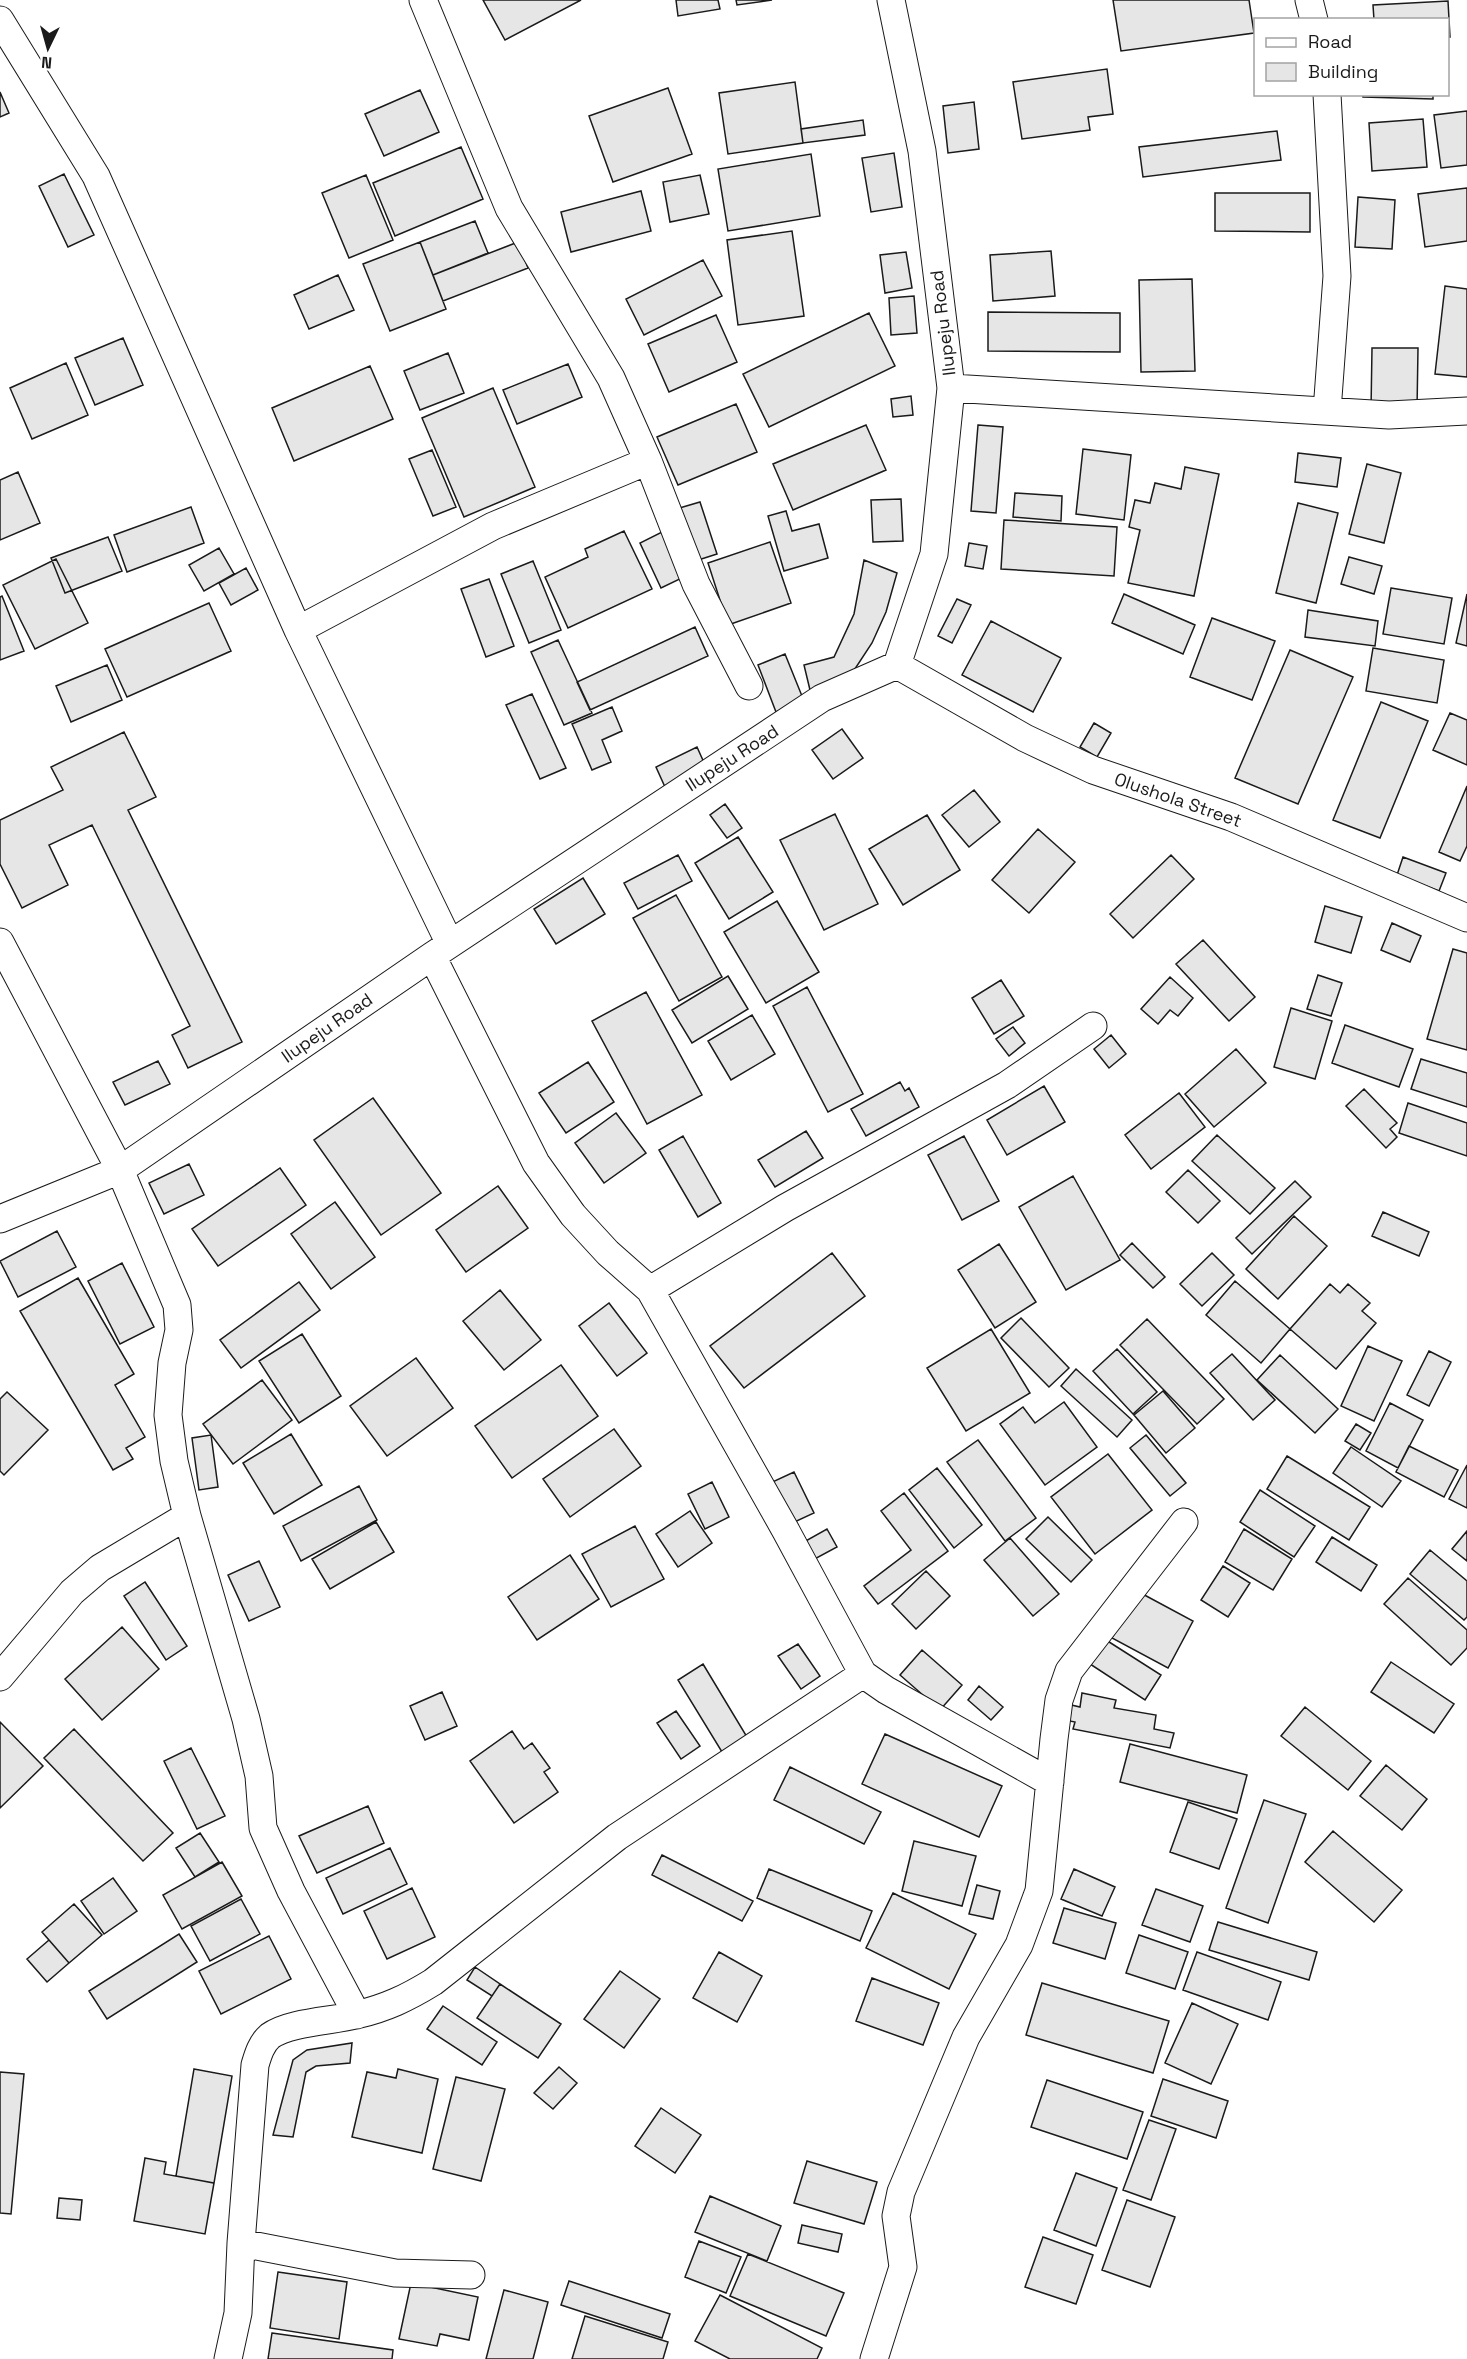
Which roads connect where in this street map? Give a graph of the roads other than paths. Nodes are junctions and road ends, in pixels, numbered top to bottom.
1 (423, 0) edge
2 (891, 0) edge
3 (1309, 0) edge
4 (1314, 18) edge
5 (0, 20) edge
6 (1327, 96) edge
7 (951, 388) junction
8 (1327, 411) junction
9 (1467, 411) edge
10 (648, 461) junction
11 (298, 630) junction
12 (897, 664) junction
13 (749, 686) dead end
14 (1467, 918) edge
15 (0, 942) edge
16 (441, 950) junction
17 (1093, 1026) dead end
18 (120, 1170) junction
19 (0, 1219) edge
20 (650, 1290) junction
21 (187, 1516) junction
22 (1184, 1522) dead end
23 (863, 1674) junction
24 (0, 1677) edge
25 (1050, 1782) junction
26 (357, 2015) junction
27 (241, 2243) junction
28 (471, 2275) dead end
29 (228, 2359) edge
30 (874, 2359) edge

1 - 10 street
2 - 7 street, Ilupeju Road
3 - 4 street
5 - 11 street
6 - 8 street
7 - 8 street
7 - 12 street, Ilupeju Road
8 - 9 street
10 - 11 street
10 - 13 street
11 - 16 street
12 - 14 street, Olushola Street
12 - 16 street, Ilupeju Road
15 - 18 street
16 - 18 street, Ilupeju Road
16 - 20 street
17 - 20 street
18 - 19 street, Ilupeju Road
18 - 21 street
20 - 23 street
21 - 24 street
21 - 26 street
22 - 25 street
23 - 25 street
23 - 26 street
25 - 30 street
26 - 27 street
27 - 28 street
27 - 29 street

